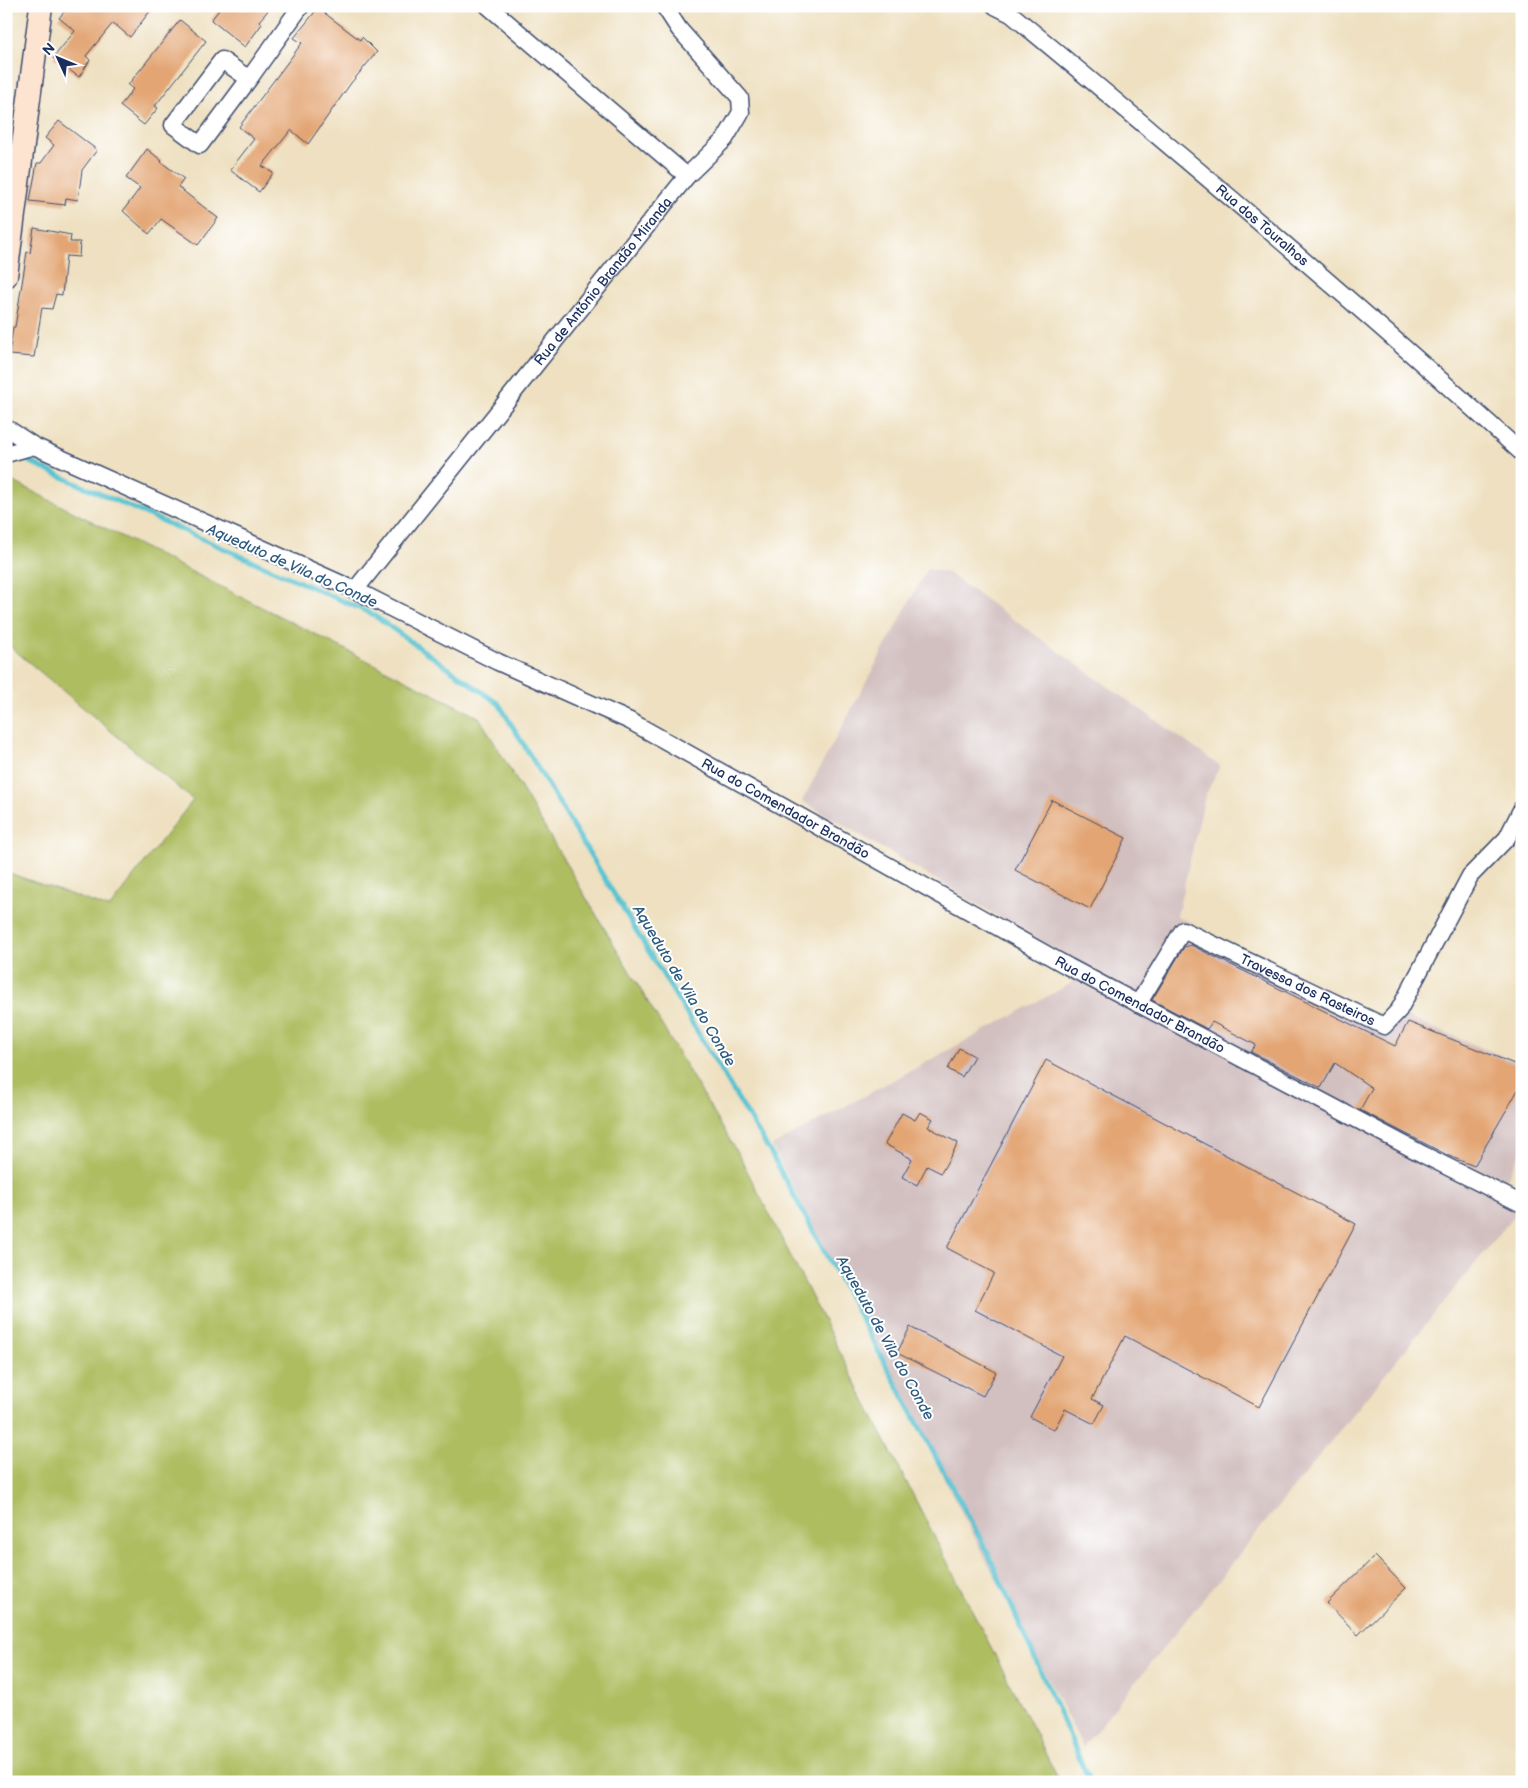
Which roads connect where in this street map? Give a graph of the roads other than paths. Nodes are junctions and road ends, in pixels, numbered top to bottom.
1 (41, 6) edge
2 (301, 6) edge
3 (488, 6) edge
4 (664, 6) edge
5 (995, 6) edge
6 (248, 79) junction
7 (687, 176) junction
8 (6, 276) edge
9 (7, 426) edge
10 (34, 446) junction
11 (6, 449) edge
12 (1522, 453) edge
13 (6, 454) edge
14 (355, 590) junction
15 (1522, 808) edge
16 (1138, 1004) junction
17 (1522, 1204) edge

1 - 8 street
2 - 6 street
3 - 7 street
4 - 7 street, Rua de António Brandão Miranda
5 - 12 street, Rua dos Touralhos
6 - 6 street
7 - 14 street, Rua de António Brandão Miranda
9 - 10 street, Rua do Comendador Brandão
9 - 11 street
10 - 13 street
10 - 14 street, Rua do Comendador Brandão
14 - 16 street, Rua do Comendador Brandão
15 - 16 street, Travessa dos Rasteiros
16 - 17 street, Rua do Comendador Brandão

